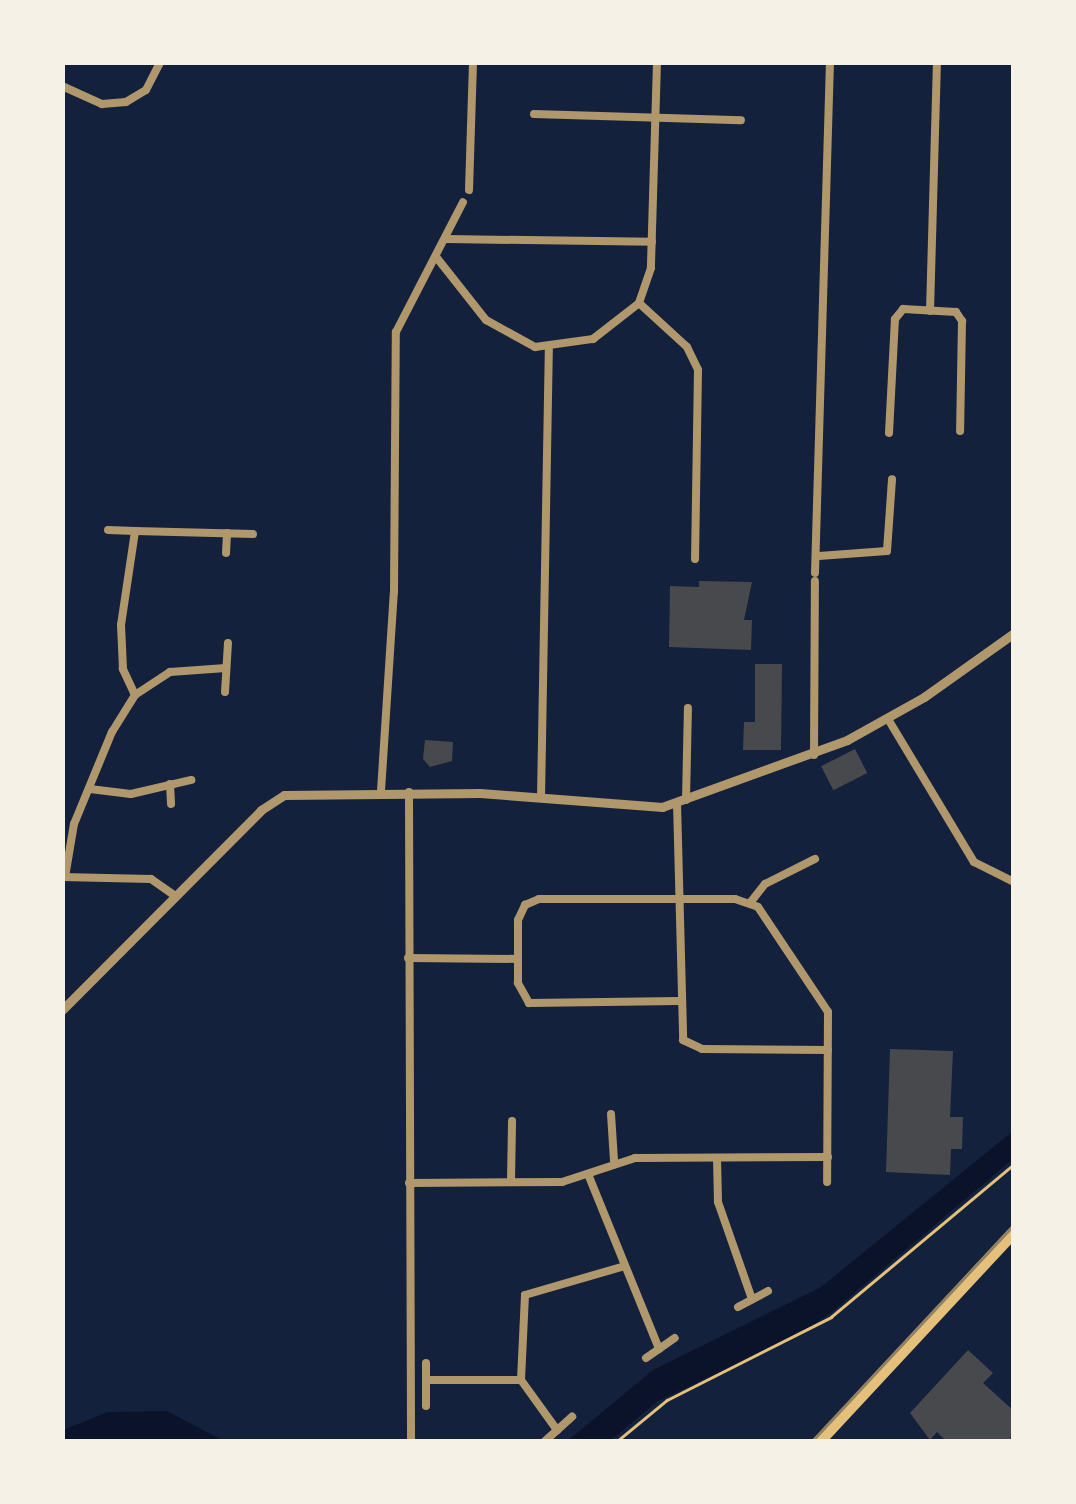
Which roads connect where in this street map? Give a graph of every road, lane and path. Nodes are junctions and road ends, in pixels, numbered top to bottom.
1 (160, 62) edge
2 (472, 62) edge
3 (656, 62) edge
4 (830, 62) edge
5 (937, 62) edge
6 (62, 86) edge
7 (534, 114) dead end
8 (655, 118) junction
9 (742, 120) dead end
10 (469, 190) dead end
11 (463, 202) dead end
12 (447, 239) junction
13 (652, 242) junction
14 (437, 258) junction
15 (639, 303) junction
16 (930, 310) junction
17 (549, 349) junction
18 (960, 431) dead end
19 (889, 433) dead end
20 (892, 479) dead end
21 (108, 530) dead end
22 (136, 531) junction
23 (227, 533) junction
24 (253, 534) dead end
25 (226, 552) dead end
26 (819, 556) junction
27 (695, 559) dead end
28 (1014, 633) edge
29 (228, 643) dead end
30 (226, 668) junction
31 (224, 692) dead end
32 (135, 695) junction
33 (688, 708) dead end
34 (888, 719) junction
35 (814, 755) junction
36 (191, 780) dead end
37 (170, 784) junction
38 (90, 789) junction
39 (381, 791) junction
40 (409, 792) junction
41 (541, 798) junction
42 (681, 802) junction
43 (171, 804) dead end
44 (815, 859) dead end
45 (64, 877) edge
46 (1014, 882) edge
47 (175, 896) junction
48 (679, 899) junction
49 (750, 903) junction
50 (408, 958) junction
51 (518, 959) junction
52 (679, 1001) junction
53 (62, 1010) edge
54 (828, 1050) junction
55 (611, 1114) dead end
56 (512, 1121) dead end
57 (828, 1157) junction
58 (717, 1158) junction
59 (614, 1161) junction
60 (1014, 1164) edge
61 (588, 1174) junction
62 (510, 1181) junction
63 (827, 1182) dead end
64 (410, 1184) junction
65 (1014, 1232) edge
66 (625, 1266) junction
67 (768, 1291) dead end
68 (752, 1300) junction
69 (738, 1307) dead end
70 (675, 1338) dead end
71 (659, 1348) junction
72 (646, 1358) dead end
73 (426, 1363) dead end
74 (427, 1380) junction
75 (521, 1380) junction
76 (426, 1406) dead end
77 (572, 1417) dead end
78 (557, 1430) junction
79 (411, 1442) edge
80 (544, 1442) edge
81 (616, 1442) edge
82 (819, 1442) edge

1 - 6 street
2 - 10 street
3 - 8 street
4 - 26 street
5 - 16 street
7 - 8 street
8 - 9 street
8 - 13 street
11 - 12 street
12 - 13 street
12 - 14 street
13 - 15 street
14 - 17 street
14 - 39 street
15 - 17 street
15 - 27 street
16 - 18 street
16 - 19 street
17 - 41 street
20 - 26 street
21 - 22 street
22 - 23 street
22 - 32 street
23 - 24 street
23 - 25 street
26 - 35 street
28 - 34 street
29 - 30 street
30 - 31 street
30 - 32 street
32 - 38 street
33 - 42 street
34 - 35 street
34 - 46 street
35 - 42 street
36 - 37 street
37 - 38 street
37 - 43 street
38 - 45 street
39 - 40 street
39 - 47 street
40 - 41 street
40 - 50 street
41 - 42 street
42 - 48 street
44 - 49 street
45 - 47 street
47 - 53 street
48 - 49 street
48 - 51 street
48 - 52 street
49 - 54 street
50 - 51 street
50 - 64 street
51 - 52 street
52 - 54 street
54 - 57 street
55 - 59 street
56 - 62 street
57 - 58 street
57 - 63 street
58 - 59 street
58 - 68 street
59 - 61 street
60 - 81 path
61 - 62 street
61 - 66 street
62 - 64 street
64 - 79 street
65 - 82 highway
66 - 71 street
66 - 75 street
67 - 68 street
68 - 69 street
70 - 71 street
71 - 72 street
73 - 74 street
74 - 75 street
74 - 76 street
75 - 78 street
77 - 78 street
78 - 80 street

